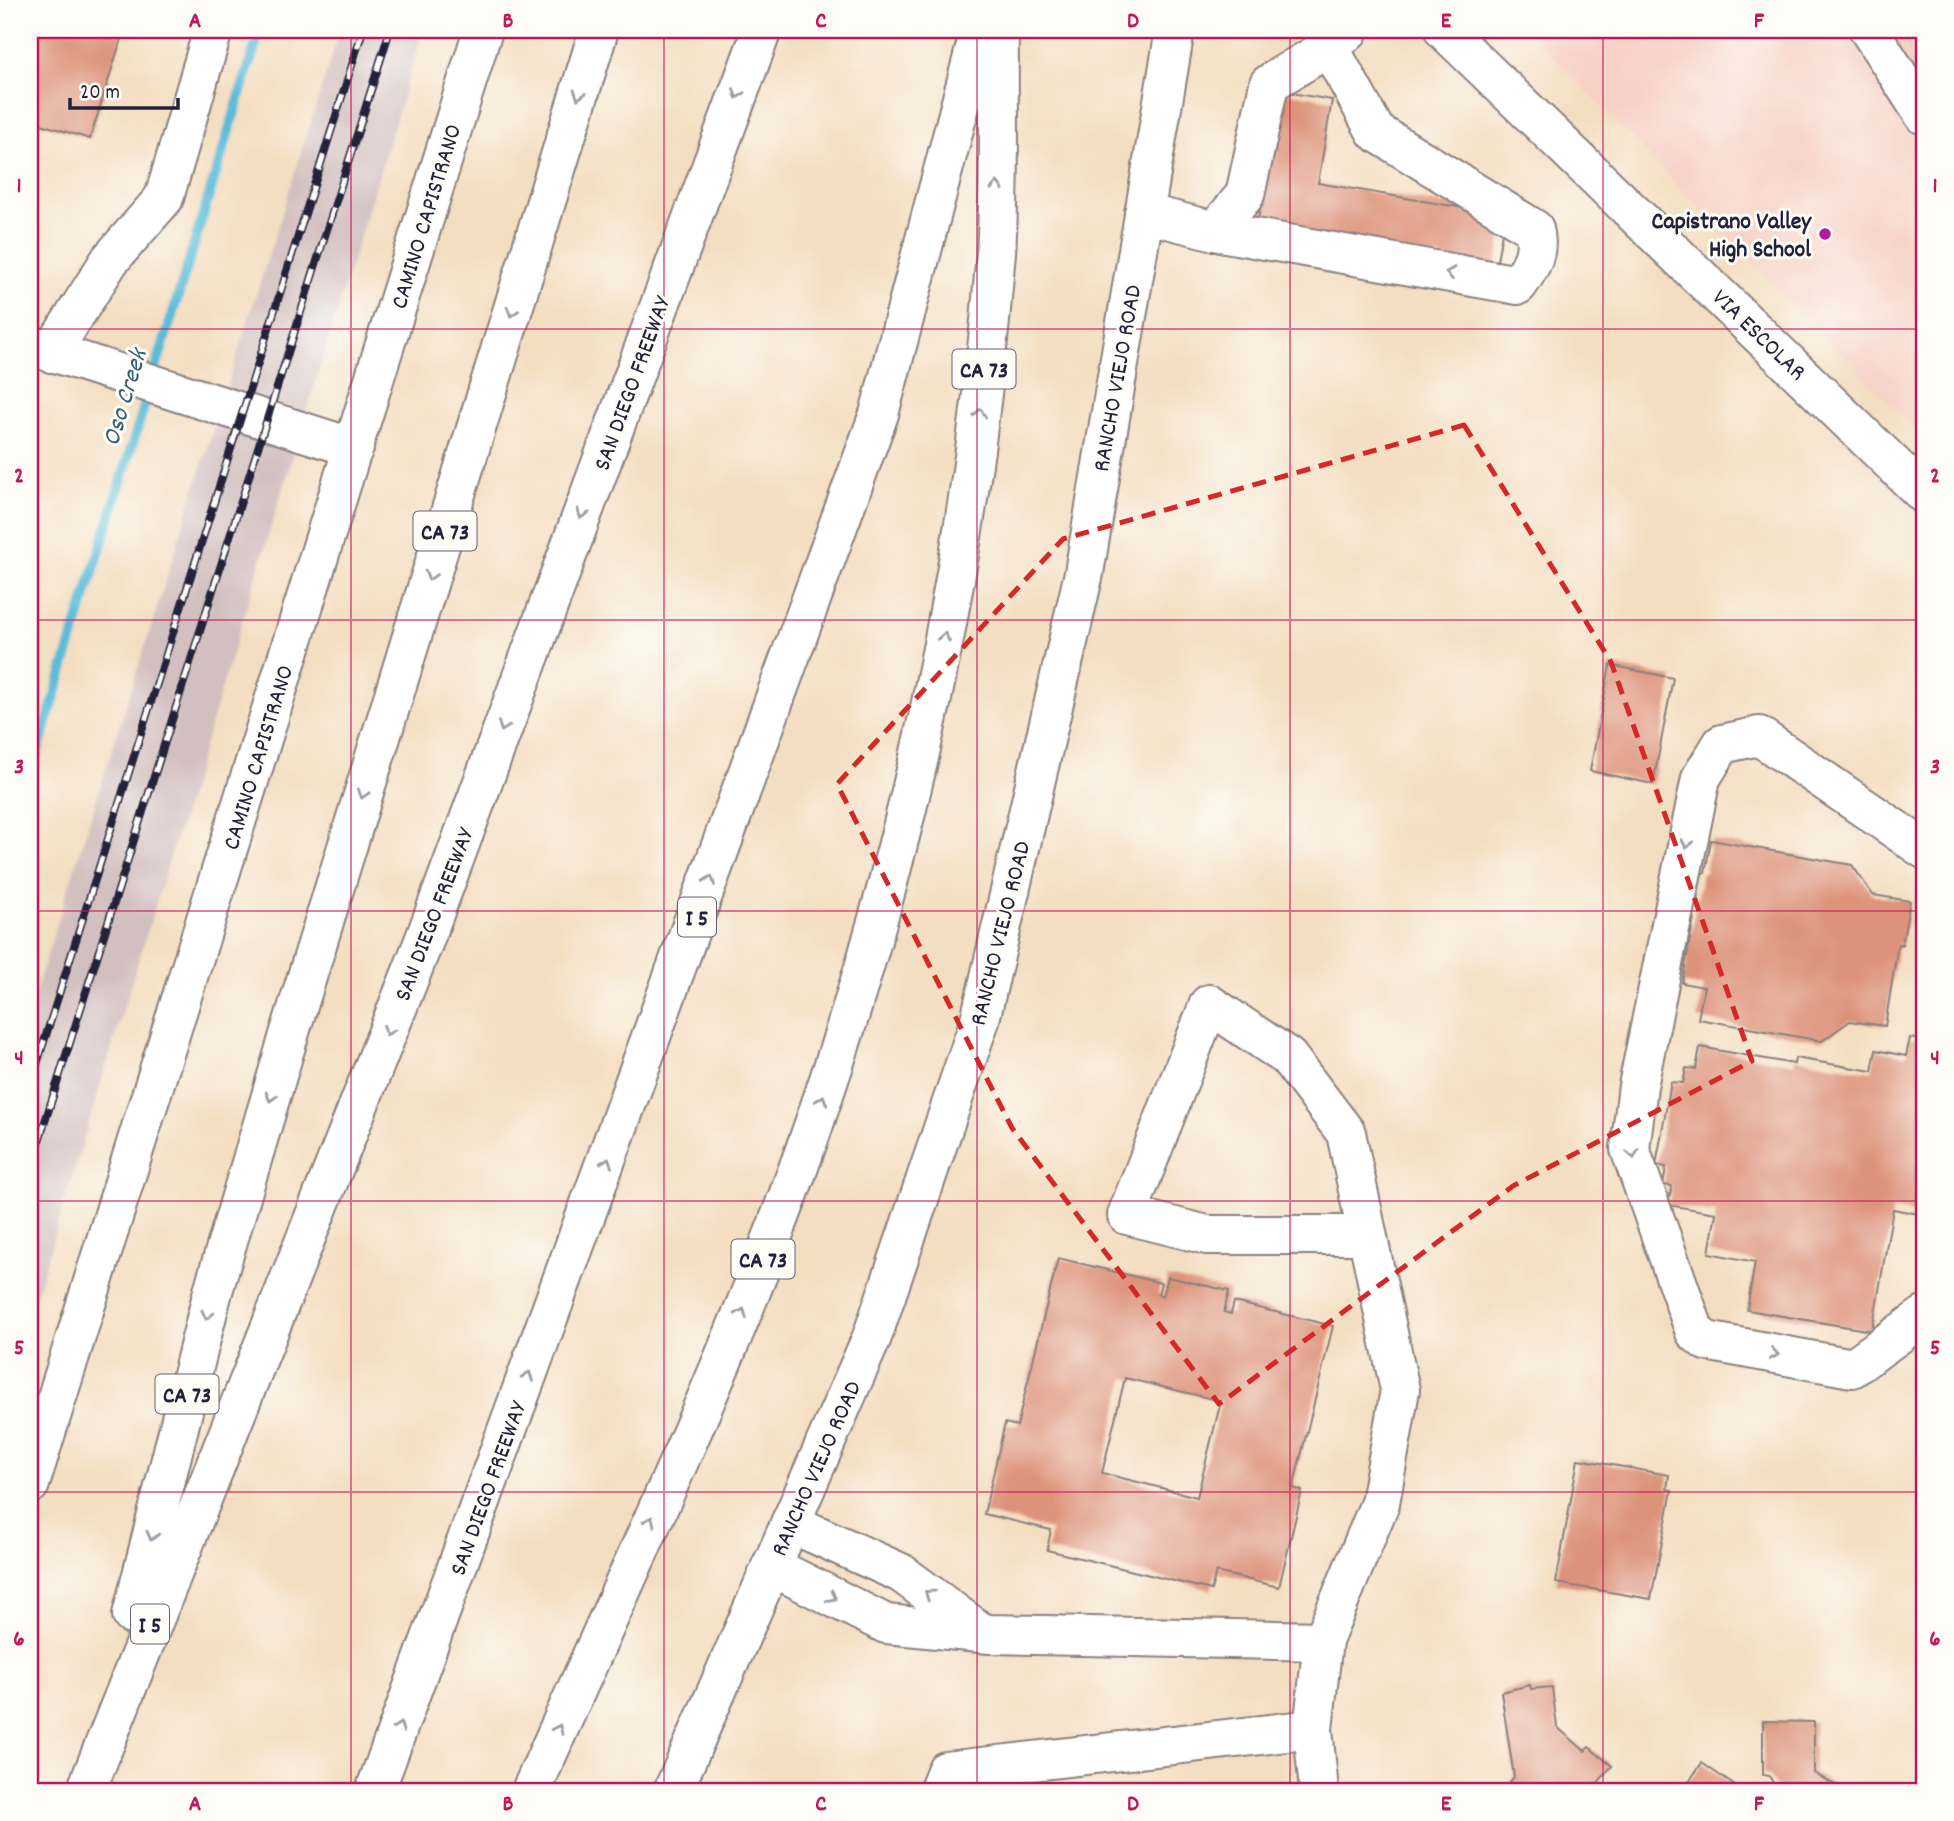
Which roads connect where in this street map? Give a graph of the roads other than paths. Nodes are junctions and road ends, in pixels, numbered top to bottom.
1 (213, 30) edge
2 (483, 30) edge
3 (599, 30) edge
4 (762, 30) edge
5 (980, 30) edge
6 (999, 30) edge
7 (1175, 30) edge
8 (1444, 30) edge
9 (1869, 30) edge
10 (1339, 39) edge
11 (1924, 115) edge
12 (1144, 213) junction
13 (1216, 231) junction
14 (54, 353) edge
15 (354, 448) junction
16 (1924, 494) edge
17 (1924, 849) edge
18 (1366, 1236) junction
19 (1924, 1316) edge
20 (30, 1484) edge
21 (790, 1523) junction
22 (771, 1566) junction
23 (984, 1634) junction
24 (1323, 1641) junction
25 (1313, 1729) junction
26 (91, 1776) edge
27 (375, 1791) edge
28 (531, 1791) edge
29 (673, 1791) edge
30 (938, 1791) edge
31 (1319, 1791) edge

1 - 14 main road
2 - 15 main road, CAMINO CAPISTRANO
3 -> 26 main road, CA 73
4 -> 26 main road, SAN DIEGO FREEWAY / I 5
27 -> 5 main road, SAN DIEGO FREEWAY / I 5
28 -> 6 main road, CA 73
7 - 12 main road, RANCHO VIEJO ROAD
8 - 16 main road, VIA ESCOLAR
9 - 11 main road
10 - 13 main road
10 -> 13 main road
12 - 13 main road
12 - 21 main road, RANCHO VIEJO ROAD
14 - 15 main road
15 - 20 main road, CAMINO CAPISTRANO
17 -> 19 main road
18 - 18 main road
18 - 24 main road
21 - 22 main road, RANCHO VIEJO ROAD
23 -> 21 main road
22 -> 23 main road
22 - 29 main road, RANCHO VIEJO ROAD
23 - 24 main road
24 - 25 main road
25 - 30 main road
25 - 31 main road

